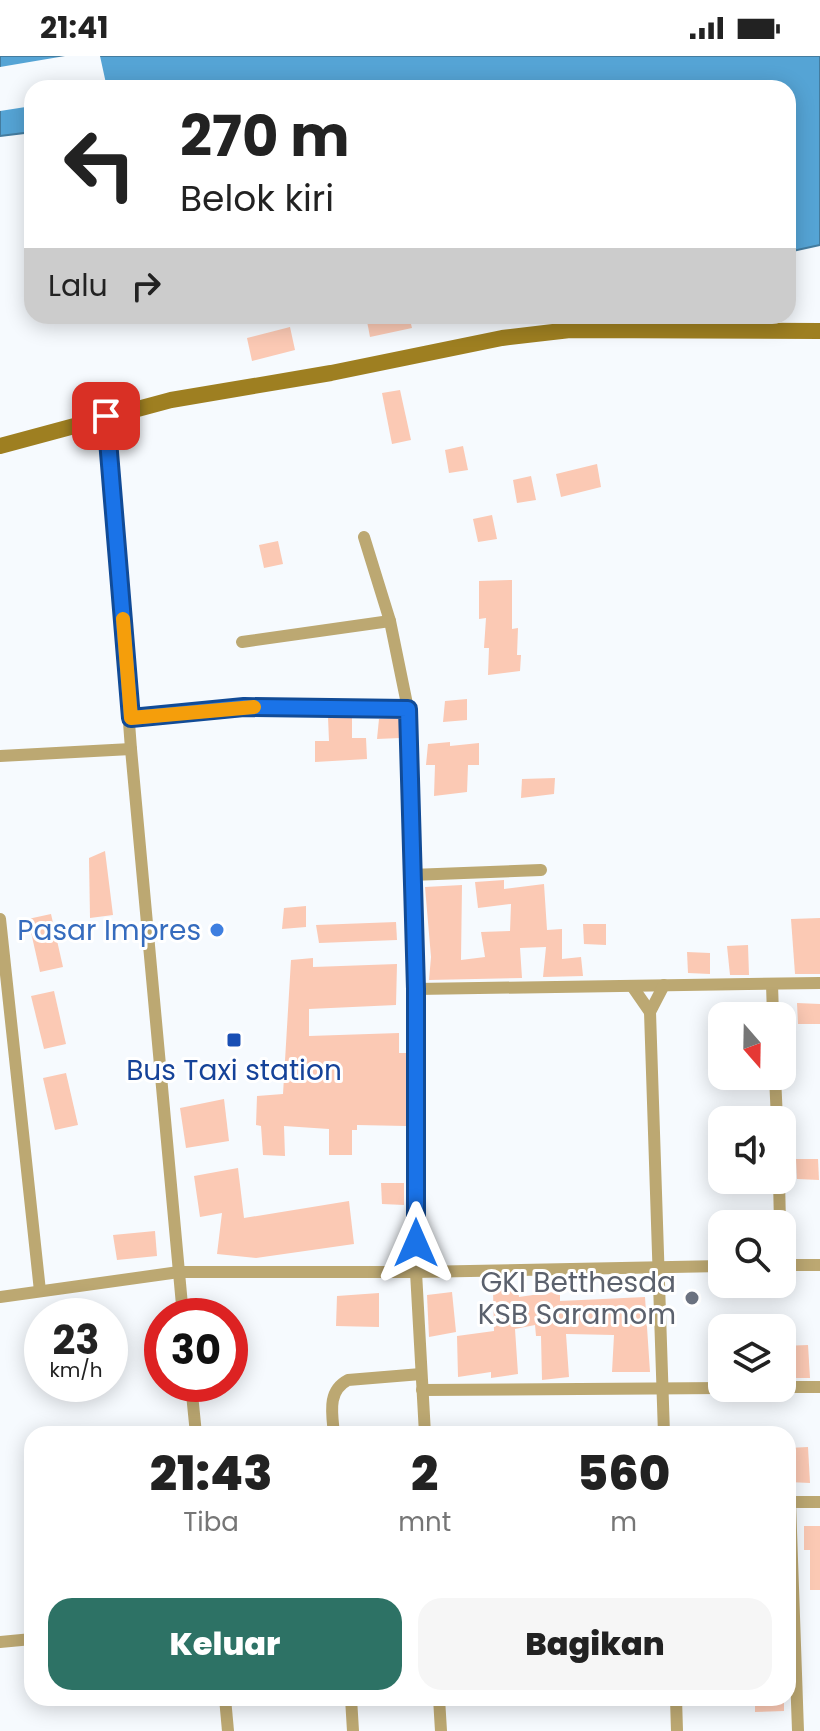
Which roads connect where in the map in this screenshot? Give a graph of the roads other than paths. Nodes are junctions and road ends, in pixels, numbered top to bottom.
1 (820, 331) edge
2 (106, 416) junction
3 (0, 446) edge
4 (364, 537) dead end
5 (390, 621) junction
6 (242, 642) dead end
7 (408, 709) junction
8 (131, 718) junction
9 (131, 749) junction
10 (0, 756) edge
11 (541, 870) dead end
12 (411, 875) junction
13 (0, 919) edge
14 (820, 983) edge
15 (772, 984) junction
16 (664, 985) junction
17 (632, 986) junction
18 (416, 989) junction
19 (773, 1002) edge
20 (650, 1012) junction
21 (796, 1265) edge
22 (820, 1265) edge
23 (708, 1266) edge
24 (656, 1268) junction
25 (179, 1272) junction
26 (416, 1272) junction
27 (40, 1291) junction
28 (0, 1297) edge
29 (181, 1298) edge
30 (421, 1374) junction
31 (796, 1387) edge
32 (820, 1387) edge
33 (708, 1388) edge
34 (661, 1389) junction
35 (422, 1390) junction
36 (193, 1402) edge
37 (195, 1426) edge
38 (334, 1426) edge
39 (424, 1426) edge
40 (663, 1426) edge
41 (796, 1502) edge
42 (820, 1502) edge
43 (24, 1640) edge
44 (0, 1642) edge
45 (796, 1680) edge
46 (226, 1706) edge
47 (351, 1706) edge
48 (439, 1706) edge
49 (676, 1706) edge
50 (228, 1731) edge
51 (353, 1731) edge
52 (441, 1731) edge
53 (677, 1731) edge
54 (798, 1731) edge

1 - 2 main road
2 - 3 main road
2 - 8 street
4 - 5 street
5 - 6 street
5 - 7 street
7 - 8 street
7 - 12 street
8 - 9 street
9 - 10 street
9 - 25 street
11 - 12 street
12 - 18 street
13 - 27 street
14 - 15 street
15 - 16 street
15 - 19 street
16 - 17 street
16 - 20 street
17 - 18 street
17 - 20 street
18 - 26 street
20 - 24 street
21 - 22 street
23 - 24 street
24 - 26 street
24 - 34 street
25 - 26 street
25 - 27 street
25 - 29 street
26 - 30 street
27 - 28 street
30 - 35 street
30 - 38 street
31 - 32 street
33 - 34 street
34 - 35 street
34 - 40 street
35 - 39 street
36 - 37 street
41 - 42 street
43 - 44 street
45 - 54 street
46 - 50 street
47 - 51 street
48 - 52 street
49 - 53 street

